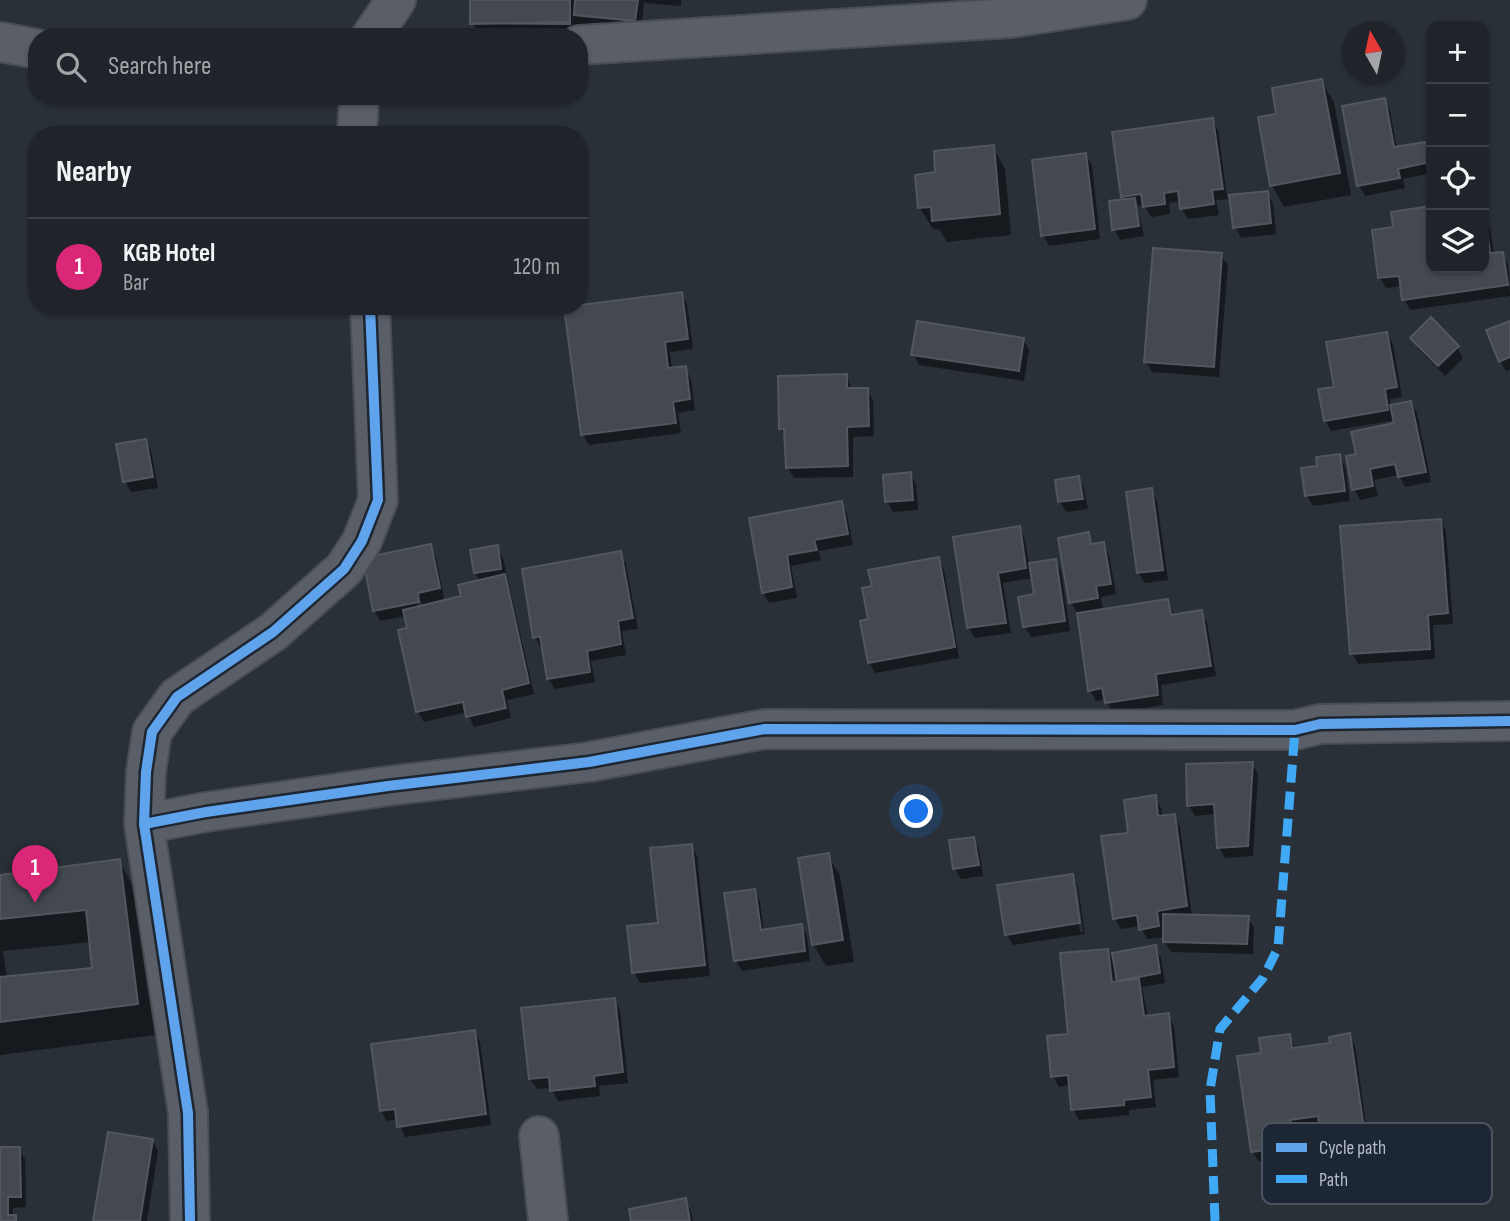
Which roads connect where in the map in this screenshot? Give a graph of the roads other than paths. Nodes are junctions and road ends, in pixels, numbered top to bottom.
1 (396, 0) edge
2 (1127, 0) edge
3 (377, 28) edge
4 (0, 42) edge
5 (588, 44) edge
6 (28, 47) edge
7 (359, 105) edge
8 (358, 126) edge
9 (370, 315) edge
10 (1510, 721) edge
11 (144, 824) junction
12 (538, 1136) dead end
13 (190, 1221) edge
14 (548, 1221) edge

1 - 3 street
2 - 5 street
4 - 6 street
7 - 8 street
9 - 11 street
10 - 11 street
11 - 13 street
12 - 14 street

